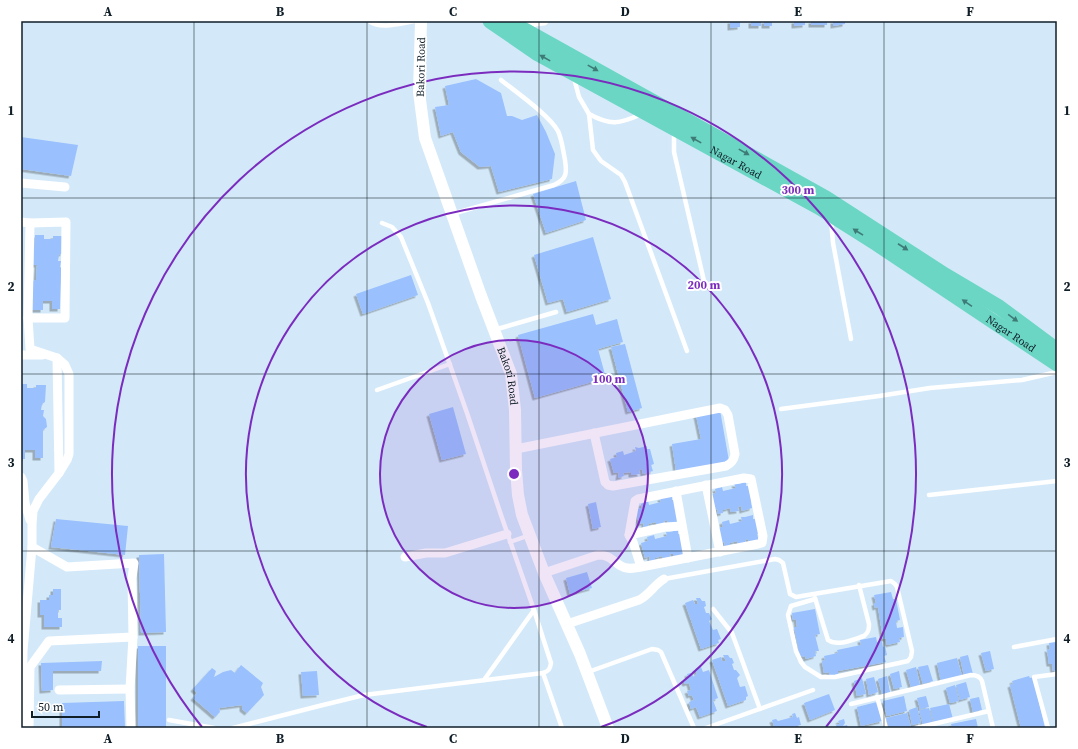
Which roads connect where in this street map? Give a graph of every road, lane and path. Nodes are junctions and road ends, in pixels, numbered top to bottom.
1 (369, 21) edge
2 (415, 21) edge
3 (421, 21) edge
4 (490, 21) edge
5 (544, 21) edge
6 (517, 25) edge
7 (572, 73) junction
8 (501, 80) dead end
9 (645, 112) junction
10 (589, 114) junction
11 (674, 128) junction
12 (21, 182) edge
13 (65, 186) dead end
14 (452, 214) junction
15 (831, 215) junction
16 (25, 223) edge
17 (382, 223) dead end
18 (704, 281) dead end
19 (556, 312) dead end
20 (28, 318) junction
21 (494, 330) junction
22 (851, 339) dead end
23 (1057, 350) edge
24 (687, 351) dead end
25 (47, 354) junction
26 (21, 355) edge
27 (450, 364) junction
28 (1057, 364) edge
29 (1057, 372) edge
30 (377, 390) dead end
31 (781, 408) dead end
32 (594, 433) junction
33 (516, 449) junction
34 (21, 477) edge
35 (1057, 481) edge
36 (706, 485) junction
37 (676, 491) junction
38 (929, 495) dead end
39 (32, 525) junction
40 (682, 526) junction
41 (629, 535) junction
42 (530, 536) junction
43 (509, 538) junction
44 (32, 547) junction
45 (720, 552) junction
46 (405, 557) dead end
47 (688, 558) junction
48 (641, 567) junction
49 (544, 573) junction
50 (664, 579) joint
51 (859, 585) junction
52 (815, 593) junction
53 (815, 599) junction
54 (713, 609) dead end
55 (534, 610) junction
56 (567, 624) junction
57 (133, 637) junction
58 (1057, 639) edge
59 (1014, 647) dead end
60 (586, 672) junction
61 (543, 673) junction
62 (1057, 674) edge
63 (484, 680) junction
64 (130, 689) junction
65 (59, 690) dead end
66 (813, 690) dead end
67 (877, 698) junction
68 (851, 704) dead end
69 (760, 709) junction
70 (989, 711) junction
71 (169, 720) dead end
72 (22, 728) edge
73 (29, 728) edge
74 (131, 728) edge
75 (214, 728) edge
76 (233, 728) edge
77 (562, 728) edge
78 (608, 728) edge
79 (694, 728) edge
80 (706, 728) edge
81 (886, 728) edge
82 (916, 728) edge
83 (993, 728) edge
84 (1048, 728) edge

1 - 2 lane
3 - 14 street, Bakori Road
7 -> 4 highway, Nagar Road
5 - 6 street
6 -> 23 highway, Nagar Road
7 - 9 highway, Nagar Road
7 - 10 lane
8 - 14 lane
9 - 10 lane
9 - 11 highway, Nagar Road
10 - 24 lane
15 -> 11 highway, Nagar Road
11 - 18 lane
12 - 13 street
14 - 21 street, Bakori Road
15 - 22 lane
28 -> 15 highway, Nagar Road
16 - 20 street
16 - 20 street
17 - 27 lane
19 - 21 lane
20 - 25 street
21 - 33 street, Bakori Road
25 - 26 street
25 - 39 street
27 - 30 lane
27 - 43 lane
29 - 31 lane
32 - 32 street
32 - 33 street
33 - 42 street, Bakori Road
34 - 39 street
35 - 38 lane
36 - 37 street
36 - 45 street
36 - 45 street
37 - 40 street
37 - 41 street
39 - 44 street
40 - 41 street
40 - 47 street
41 - 48 street
42 - 43 lane
42 - 49 street, Bakori Road
43 - 46 street
43 - 55 lane
44 - 57 street
44 - 72 street
45 - 47 street
47 - 48 street
48 - 49 street
49 - 56 street, Bakori Road
50 - 52 lane
50 - 56 street
51 - 52 lane
51 - 53 lane
51 - 53 lane
52 - 53 lane
54 - 69 lane
55 - 61 lane
55 - 63 lane
56 - 60 street, Bakori Road
57 - 64 street
57 - 73 street
58 - 59 lane
60 - 78 street, Bakori Road
60 - 79 lane
61 - 63 lane
61 - 77 lane
62 - 84 lane
63 - 76 lane
64 - 65 street
64 - 74 street
66 - 69 lane
67 - 68 lane
67 - 70 lane
67 - 81 lane
69 - 80 lane
70 - 82 lane
70 - 83 lane
71 - 75 lane

